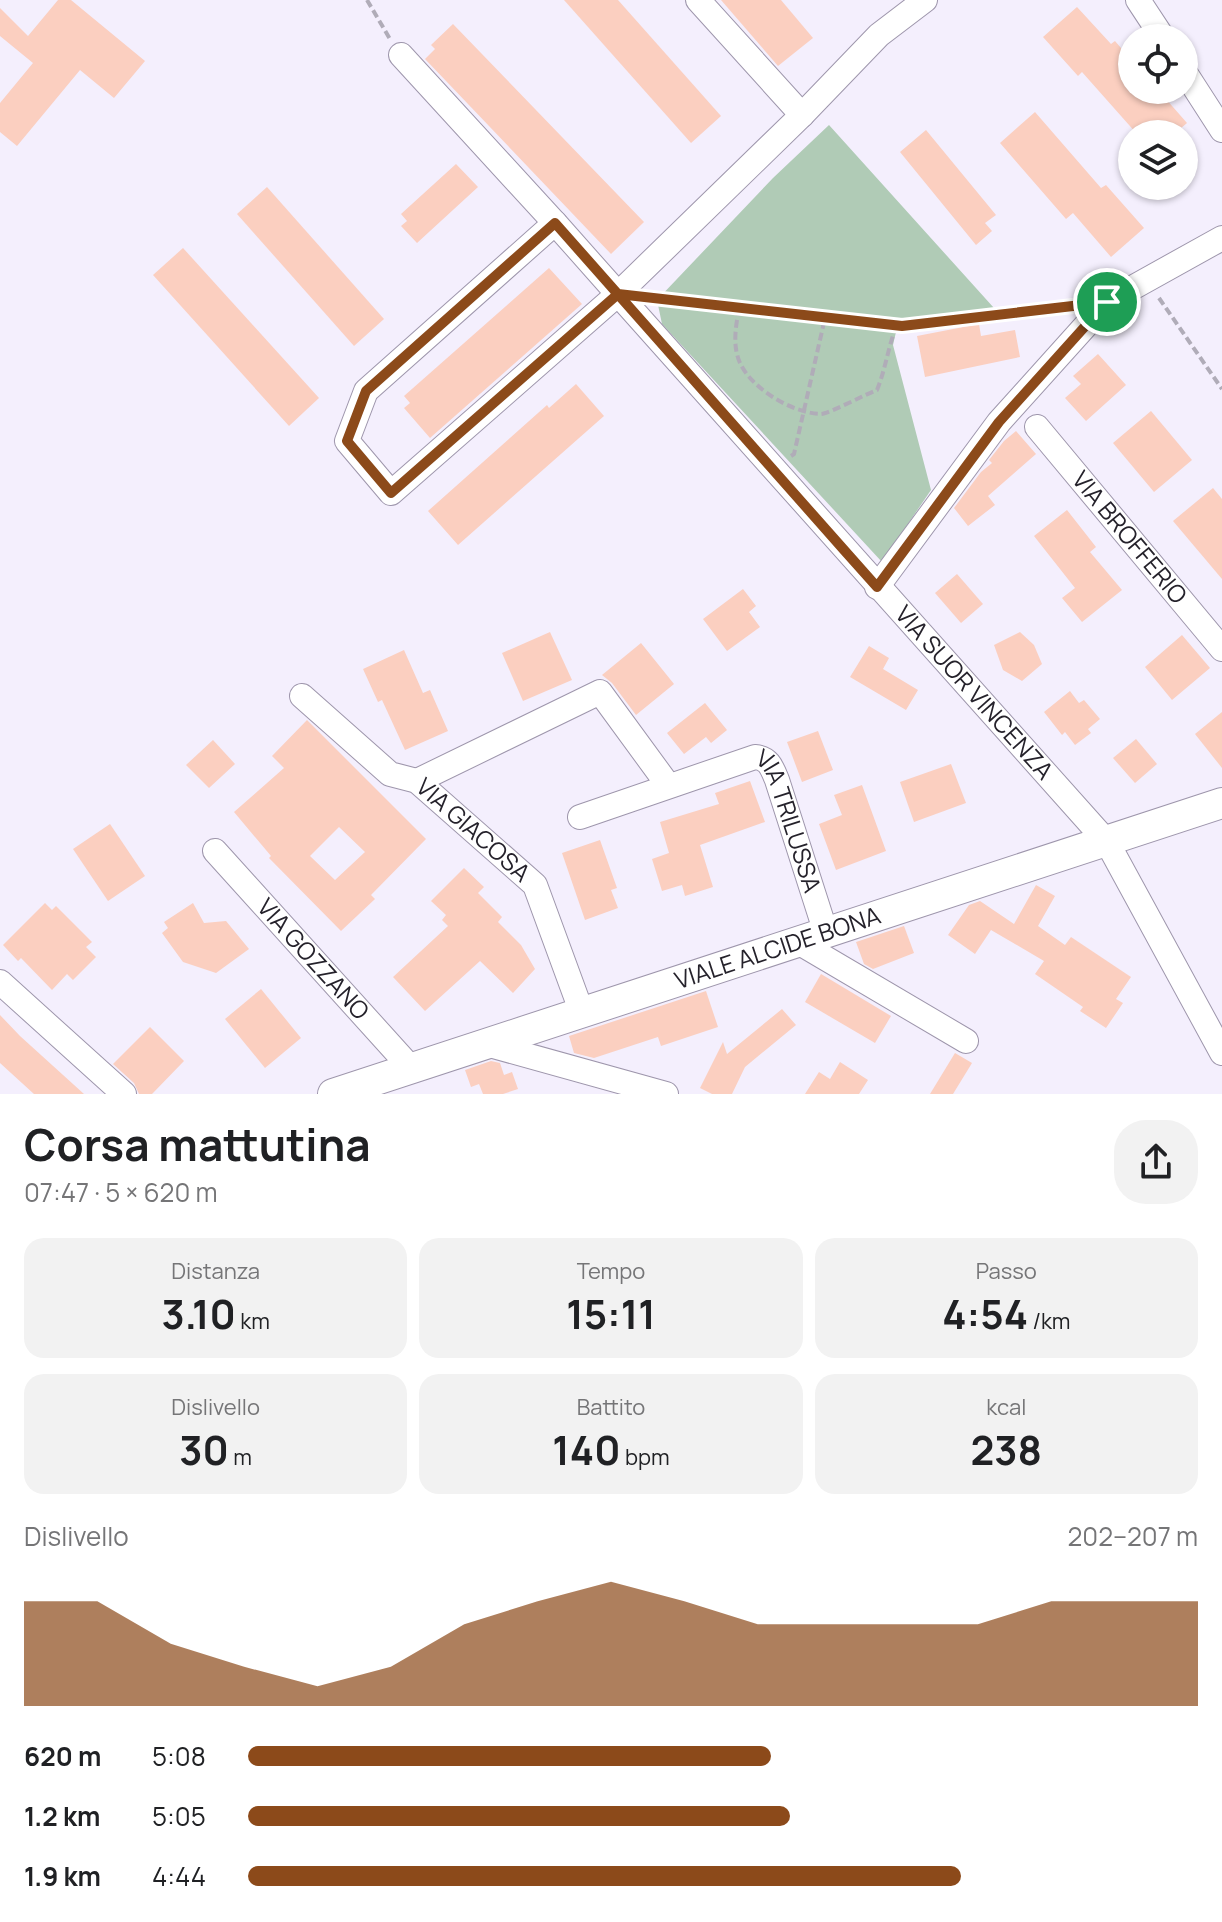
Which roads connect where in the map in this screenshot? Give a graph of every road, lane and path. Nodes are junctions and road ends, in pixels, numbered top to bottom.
1 (367, 0) edge
2 (698, 0) edge
3 (925, 0) edge
4 (1138, 0) edge
5 (1154, 24) edge
6 (401, 55) joint
7 (1198, 93) edge
8 (802, 115) junction
9 (1222, 130) edge
10 (555, 223) junction
11 (1222, 238) edge
12 (1147, 280) junction
13 (618, 294) junction
14 (1107, 302) junction
15 (739, 308) junction
16 (825, 317) junction
17 (897, 325) junction
18 (1222, 389) edge
19 (804, 410) junction
20 (1037, 427) dead end
21 (775, 471) junction
22 (877, 587) junction
23 (1222, 649) edge
24 (302, 696) dead end
25 (417, 781) junction
26 (668, 785) junction
27 (1222, 803) edge
28 (580, 817) dead end
29 (1107, 842) junction
30 (215, 851) dead end
31 (812, 938) junction
32 (0, 982) edge
33 (582, 1013) junction
34 (966, 1041) dead end
35 (486, 1044) junction
36 (1222, 1053) edge
37 (411, 1068) junction
38 (124, 1094) edge
39 (333, 1094) edge
40 (666, 1094) edge

1 - 6 path
2 - 8 street
3 - 8 street
4 - 5 street
6 - 10 street, VIA SUOR VINCENZA
7 - 9 street
8 - 13 street
10 - 13 street, VIA SUOR VINCENZA
10 - 13 street
11 - 12 street
12 - 14 street
12 - 18 path
13 - 15 path
13 - 21 street, VIA SUOR VINCENZA
14 - 17 path
14 - 22 street
15 - 16 path
15 - 19 path
16 - 17 path
16 - 19 path
17 - 19 path
19 - 21 path
20 - 23 street, VIA BROFFERIO
21 - 22 street, VIA SUOR VINCENZA
22 - 29 street, VIA SUOR VINCENZA
24 - 25 street, VIA GIACOSA
25 - 26 street
25 - 33 street, VIA GIACOSA
26 - 28 street, VIA TRILUSSA
26 - 31 street, VIA TRILUSSA
27 - 29 street, VIALE ALCIDE BONA
29 - 31 street, VIALE ALCIDE BONA
29 - 36 street, VIA SUOR VINCENZA
30 - 37 street, VIA GOZZANO
31 - 33 street, VIALE ALCIDE BONA
31 - 34 street
32 - 38 street
33 - 35 street, VIALE ALCIDE BONA
35 - 37 street, VIALE ALCIDE BONA
35 - 40 street
37 - 39 street, VIALE ALCIDE BONA

